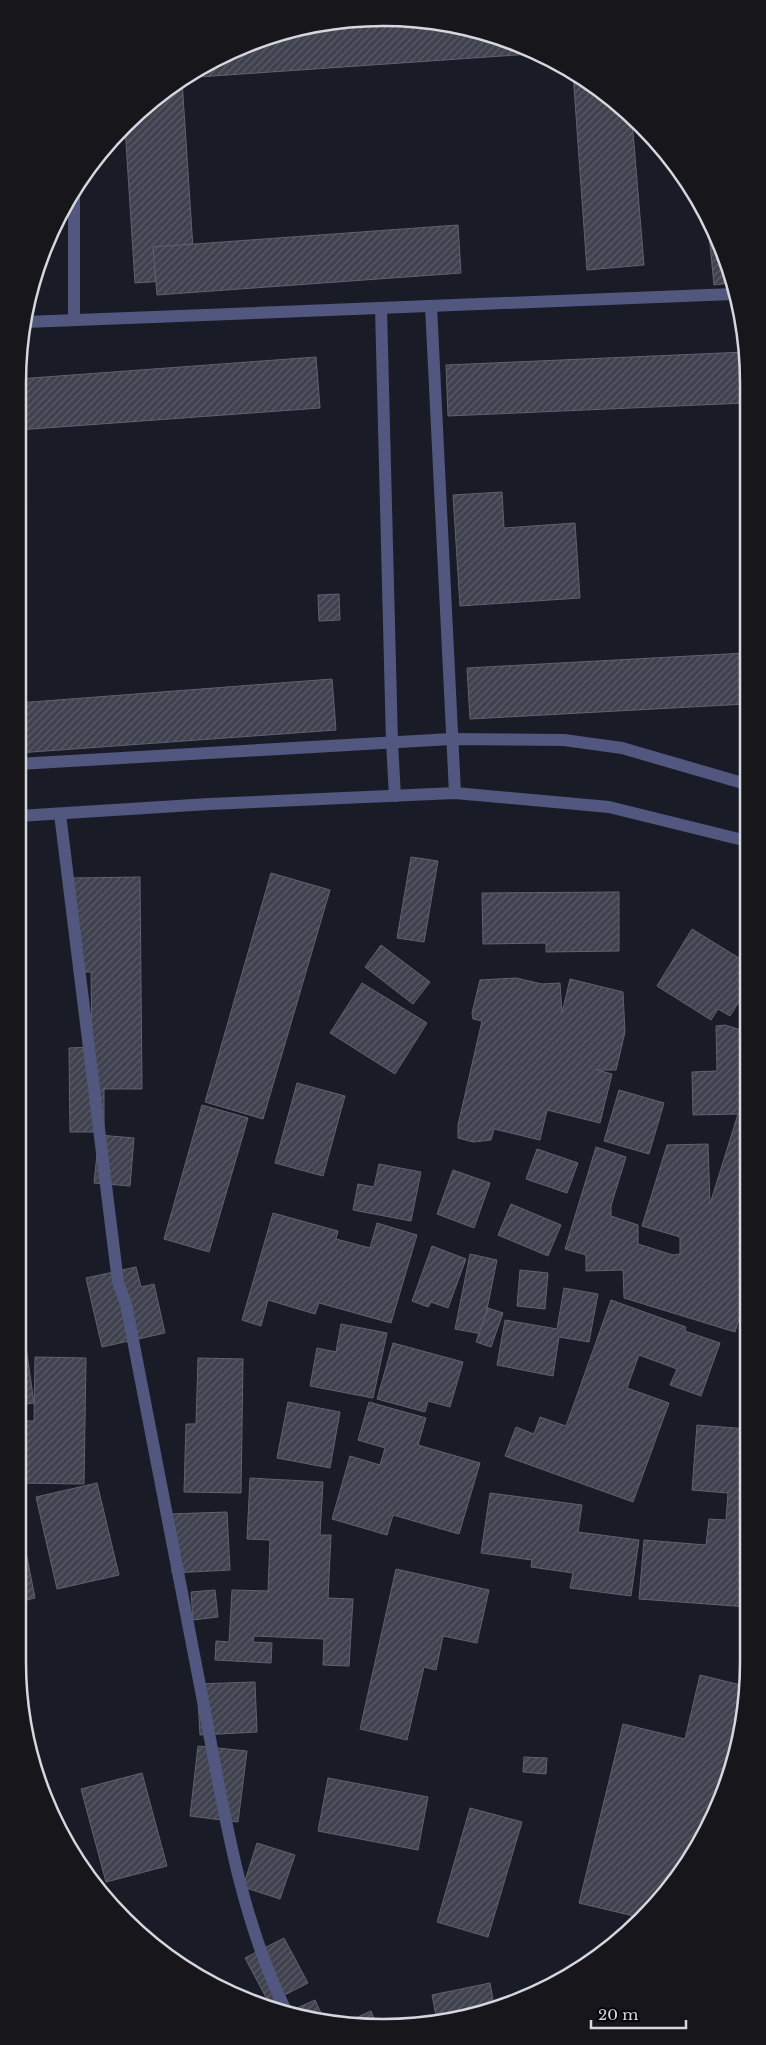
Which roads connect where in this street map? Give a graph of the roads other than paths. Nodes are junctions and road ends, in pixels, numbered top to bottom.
1 (74, 205) edge
2 (729, 294) edge
3 (431, 306) junction
4 (381, 308) junction
5 (74, 320) junction
6 (31, 322) edge
7 (451, 739) junction
8 (392, 743) junction
9 (26, 764) edge
10 (740, 782) edge
11 (456, 794) junction
12 (396, 796) junction
13 (60, 814) junction
14 (26, 816) edge
15 (740, 840) edge
16 (283, 2004) edge

1 - 5 street
2 - 3 street
3 - 4 street
3 - 7 street
4 - 5 street
4 - 8 street
5 - 6 street
7 - 8 street
7 - 10 street
7 - 11 street
8 - 9 street
8 - 12 street
11 - 12 street
11 - 15 street
12 - 13 street
13 - 14 street
13 - 16 street

